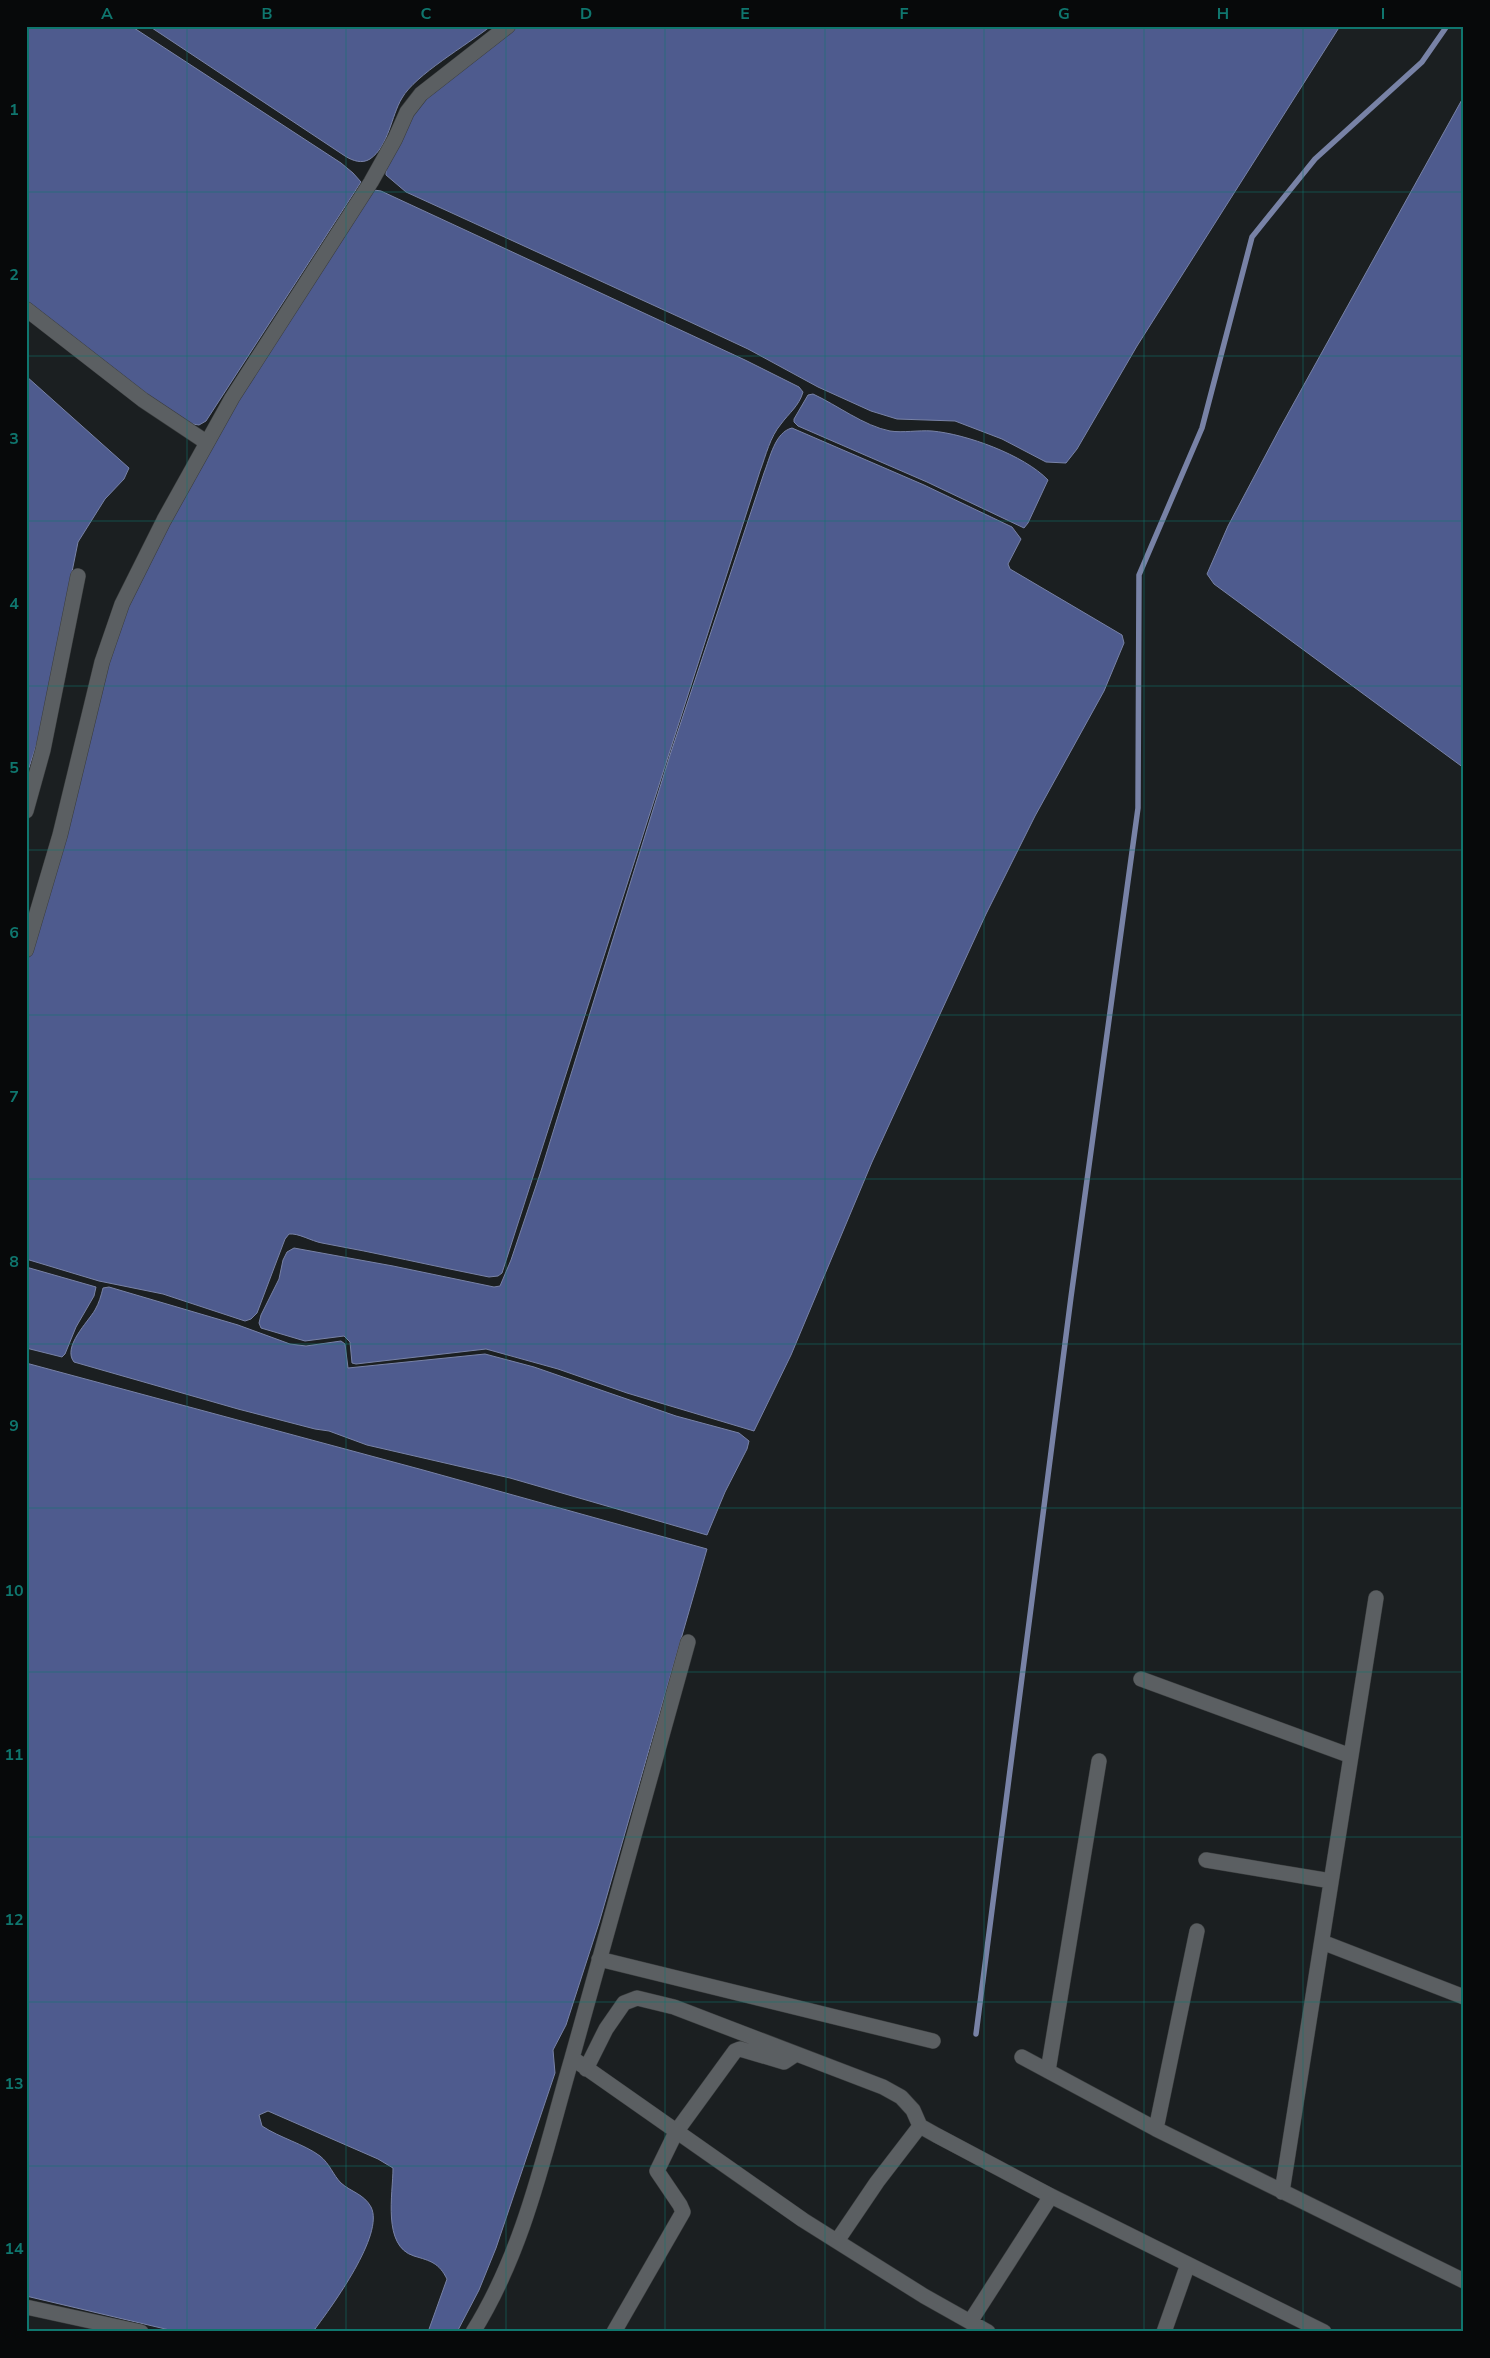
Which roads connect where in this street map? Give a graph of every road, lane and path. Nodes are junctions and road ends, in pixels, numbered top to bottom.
1 (508, 26) edge
2 (26, 309) edge
3 (206, 442) junction
4 (78, 576) dead end
5 (26, 810) edge
6 (26, 950) edge
7 (1376, 1598) dead end
8 (688, 1642) dead end
9 (1141, 1679) dead end
10 (1351, 1756) junction
11 (1099, 1761) dead end
12 (1206, 1860) dead end
13 (1331, 1881) junction
14 (1197, 1931) dead end
15 (1322, 1942) junction
16 (599, 1959) junction
17 (1464, 1996) edge
18 (933, 2041) dead end
19 (796, 2054) junction
20 (1022, 2057) dead end
21 (572, 2058) junction
22 (586, 2069) junction
23 (1048, 2071) junction
24 (920, 2126) junction
25 (1156, 2129) junction
26 (676, 2132) junction
27 (1282, 2192) junction
28 (1050, 2196) junction
29 (837, 2241) junction
30 (1188, 2264) junction
31 (1464, 2281) edge
32 (26, 2307) edge
33 (970, 2322) junction
34 (141, 2332) edge
35 (474, 2332) edge
36 (614, 2332) edge
37 (988, 2332) edge
38 (1164, 2332) edge
39 (1324, 2332) edge

1 - 3 street
2 - 3 street
3 - 6 street
4 - 5 street
7 - 10 street
8 - 16 street
9 - 10 street
10 - 13 street
11 - 23 street
12 - 13 street
13 - 15 street
14 - 25 street
15 - 17 street
15 - 27 street
16 - 18 street
16 - 21 street
19 - 22 street
19 - 24 street
19 - 26 street
20 - 23 street
21 - 22 street
21 - 35 street
22 - 26 street
23 - 25 street
24 - 28 street
24 - 29 street
25 - 27 street
26 - 29 street
26 - 36 street
27 - 31 street
28 - 30 street
28 - 33 street
29 - 33 street
30 - 38 street
30 - 39 street
32 - 34 street
33 - 37 street

